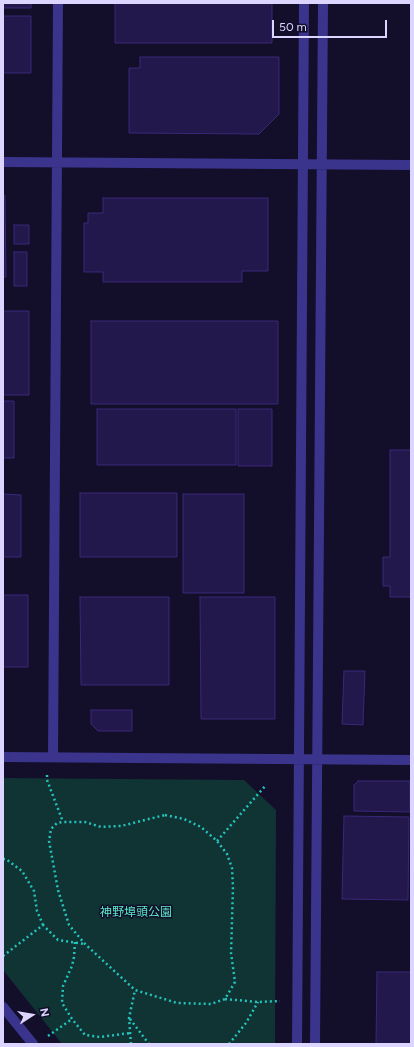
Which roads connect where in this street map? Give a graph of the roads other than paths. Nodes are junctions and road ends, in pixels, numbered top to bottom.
1 (58, 3) edge
2 (304, 3) edge
3 (322, 3) edge
4 (3, 162) edge
5 (56, 162) junction
6 (303, 165) junction
7 (322, 165) junction
8 (411, 165) edge
9 (3, 756) edge
10 (53, 756) junction
11 (298, 760) junction
12 (317, 760) junction
13 (411, 760) edge
14 (3, 1007) edge
15 (33, 1044) edge
16 (297, 1044) edge
17 (315, 1044) edge

1 - 5 street
2 - 6 street
3 - 7 street
4 - 5 street
5 - 6 street
5 - 10 street
6 - 7 street
6 - 11 street
7 - 8 street
7 - 12 street
9 - 10 street
10 - 11 street
11 - 12 street
11 - 16 street
12 - 13 street
12 - 17 street
14 - 15 street

